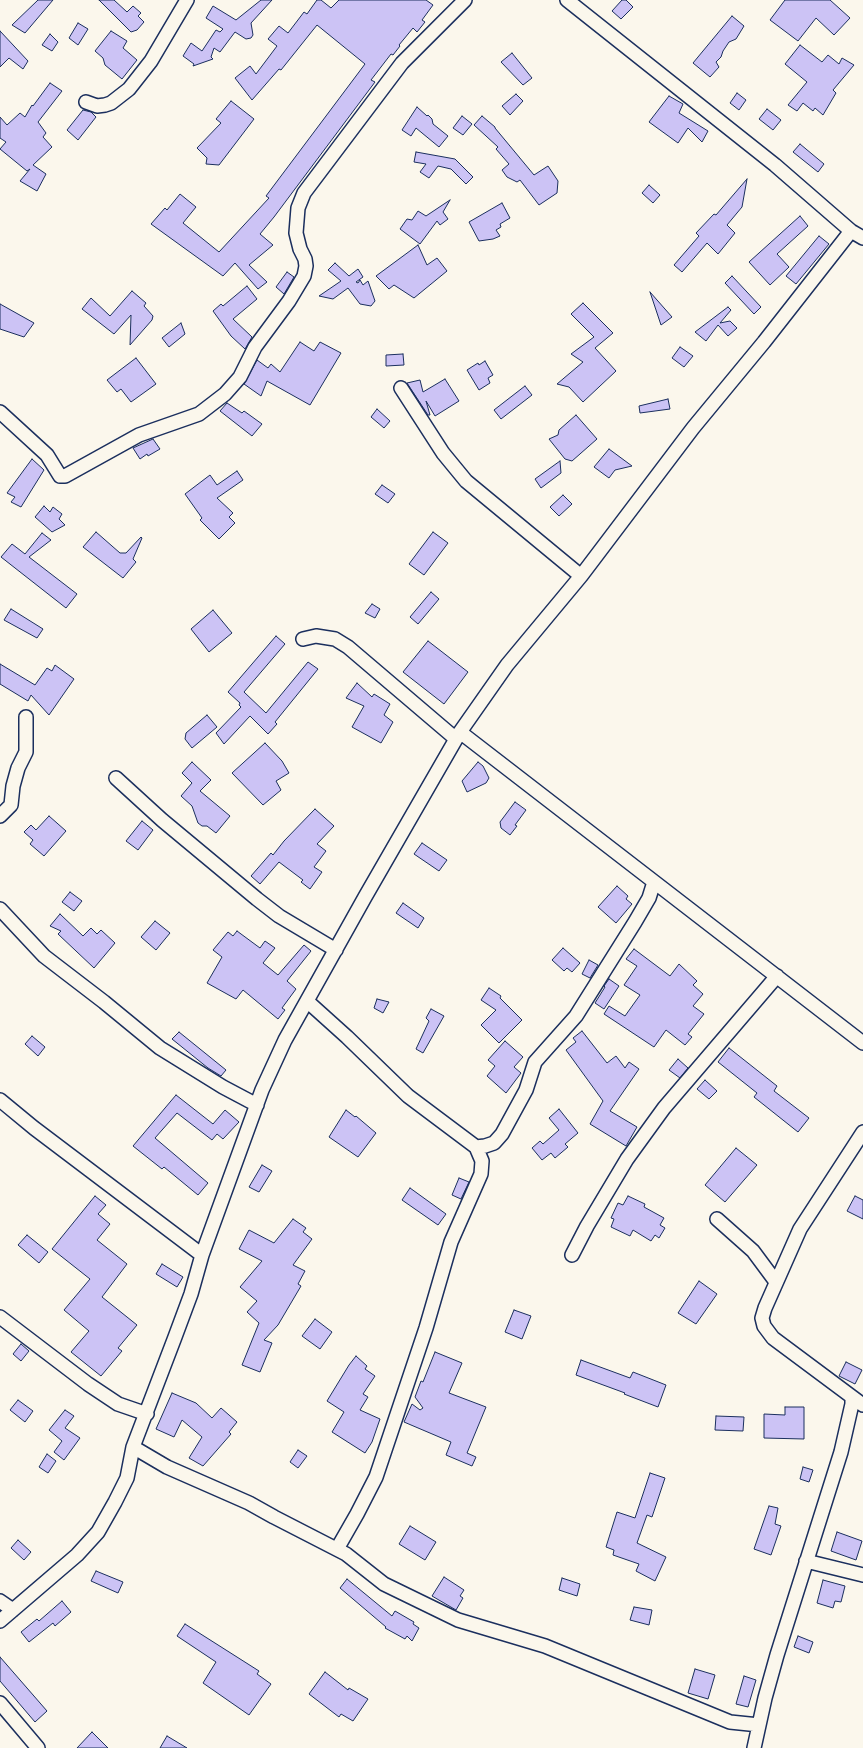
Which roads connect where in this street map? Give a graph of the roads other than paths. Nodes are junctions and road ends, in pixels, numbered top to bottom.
1 (187, 0) edge
2 (465, 0) edge
3 (567, 0) edge
4 (86, 102) dead end
5 (851, 230) junction
6 (863, 238) edge
7 (401, 388) dead end
8 (0, 412) edge
9 (580, 576) junction
10 (302, 639) dead end
11 (26, 717) dead end
12 (458, 736) junction
13 (116, 778) dead end
14 (0, 816) edge
15 (654, 882) junction
16 (0, 909) edge
17 (336, 950) junction
18 (777, 976) junction
19 (307, 1001) junction
20 (863, 1043) edge
21 (0, 1100) edge
22 (257, 1105) junction
23 (863, 1132) edge
24 (476, 1147) junction
25 (717, 1219) dead end
26 (572, 1255) dead end
27 (202, 1256) junction
28 (776, 1282) junction
29 (0, 1317) edge
30 (852, 1397) junction
31 (863, 1405) edge
32 (147, 1414) junction
33 (133, 1447) junction
34 (337, 1549) junction
35 (806, 1561) junction
36 (863, 1575) edge
37 (0, 1601) edge
38 (13, 1610) junction
39 (0, 1621) edge
40 (0, 1703) edge
41 (759, 1726) junction
42 (38, 1748) edge
43 (754, 1748) edge

1 - 4 street
2 - 8 street
3 - 5 street
5 - 6 street
5 - 9 street
7 - 9 street
9 - 12 street
10 - 12 street
11 - 14 street
12 - 15 street
12 - 17 street
13 - 17 street
15 - 18 street
15 - 24 street
16 - 22 street
17 - 19 street
18 - 20 street
18 - 26 street
19 - 22 street
19 - 24 street
21 - 27 street
22 - 27 street
23 - 28 street
24 - 34 street
25 - 28 street
27 - 32 street
28 - 30 street
29 - 32 street
30 - 31 street
30 - 35 street
32 - 33 street
33 - 34 street
33 - 38 street
34 - 41 street
35 - 36 street
35 - 41 street
37 - 38 street
38 - 39 street
40 - 42 street
41 - 43 street

